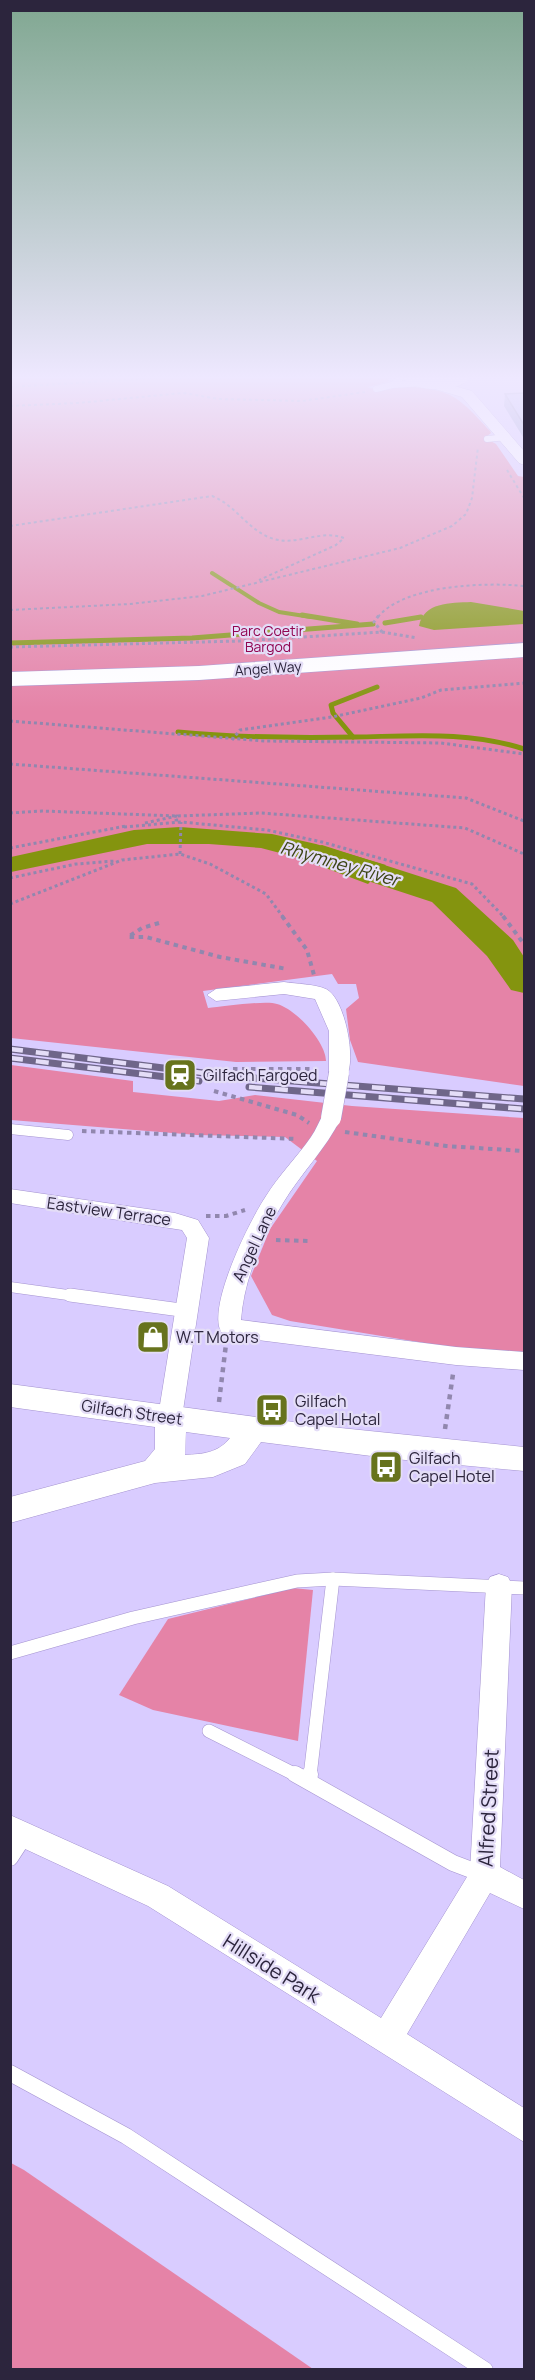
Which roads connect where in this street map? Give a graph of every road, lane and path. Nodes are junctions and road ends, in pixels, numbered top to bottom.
1 (472, 489) edge
2 (10, 526) edge
3 (253, 583) junction
4 (525, 586) edge
5 (10, 610) edge
6 (10, 647) edge
7 (525, 650) edge
8 (10, 679) edge
9 (525, 683) edge
10 (10, 720) edge
11 (233, 739) junction
12 (525, 754) edge
13 (10, 764) edge
14 (10, 813) edge
15 (177, 816) junction
16 (525, 820) edge
17 (181, 824) junction
18 (124, 827) junction
19 (10, 848) edge
20 (180, 854) junction
21 (525, 854) edge
22 (122, 860) junction
23 (10, 878) edge
24 (10, 903) edge
25 (159, 923) dead end
26 (525, 944) edge
27 (291, 970) dead end
28 (302, 972) dead end
29 (314, 975) junction
30 (322, 994) junction
31 (216, 995) dead end
32 (215, 1069) dead end
33 (339, 1071) junction
34 (214, 1091) dead end
35 (329, 1123) junction
36 (10, 1129) edge
37 (68, 1136) joint
38 (284, 1139) dead end
39 (525, 1152) edge
40 (10, 1196) edge
41 (262, 1224) junction
42 (308, 1241) dead end
43 (10, 1287) edge
44 (188, 1311) junction
45 (229, 1326) junction
46 (456, 1356) junction
47 (525, 1361) edge
48 (10, 1395) edge
49 (170, 1417) junction
50 (216, 1423) junction
51 (253, 1430) junction
52 (441, 1453) junction
53 (525, 1459) edge
54 (155, 1471) junction
55 (10, 1510) edge
56 (333, 1579) junction
57 (512, 1586) edge
58 (10, 1653) edge
59 (208, 1731) dead end
60 (309, 1781) junction
61 (15, 1840) edge
62 (485, 1875) junction
63 (525, 1895) edge
64 (386, 2039) junction
65 (10, 2073) edge
66 (525, 2126) edge
67 (485, 2370) edge

1 - 3 path
2 - 3 path
3 - 5 path
4 - 6 path
7 - 8 main road, Angel Way
9 - 11 path
10 - 11 path
11 - 12 path
13 - 16 path
14 - 15 path
15 - 17 path
15 - 18 path
15 - 21 path
17 - 18 path
17 - 20 path
17 - 26 path
18 - 19 path
20 - 22 path
20 - 29 path
22 - 23 path
22 - 24 path
25 - 27 path
28 - 29 path
29 - 30 path
30 - 31 street
30 - 33 street, Angel Lane
32 - 33 path
33 - 35 street, Angel Lane, bridge
34 - 35 path
35 - 39 path
35 - 41 street, Angel Lane
36 - 37 lane
37 - 38 path
40 - 44 street, Eastview Terrace
41 - 42 path
41 - 45 street, Angel Lane
43 - 44 lane
44 - 49 street, Eastview Terrace
45 - 46 street
45 - 50 path
46 - 47 street
46 - 52 path
48 - 49 street, Gilfach Street
49 - 50 street, Gilfach Street
49 - 54 street
50 - 51 street, Gilfach Street
51 - 52 street, Gilfach Street
51 - 54 street
52 - 53 street, Gilfach Street
54 - 55 street
56 - 57 lane
56 - 58 lane
56 - 60 lane
57 - 62 street, Alfred Street
59 - 60 lane
60 - 62 lane
61 - 64 street, Hillside Park
62 - 63 street
62 - 64 street, Alfred Street
64 - 66 street, Hillside Park
65 - 67 lane

